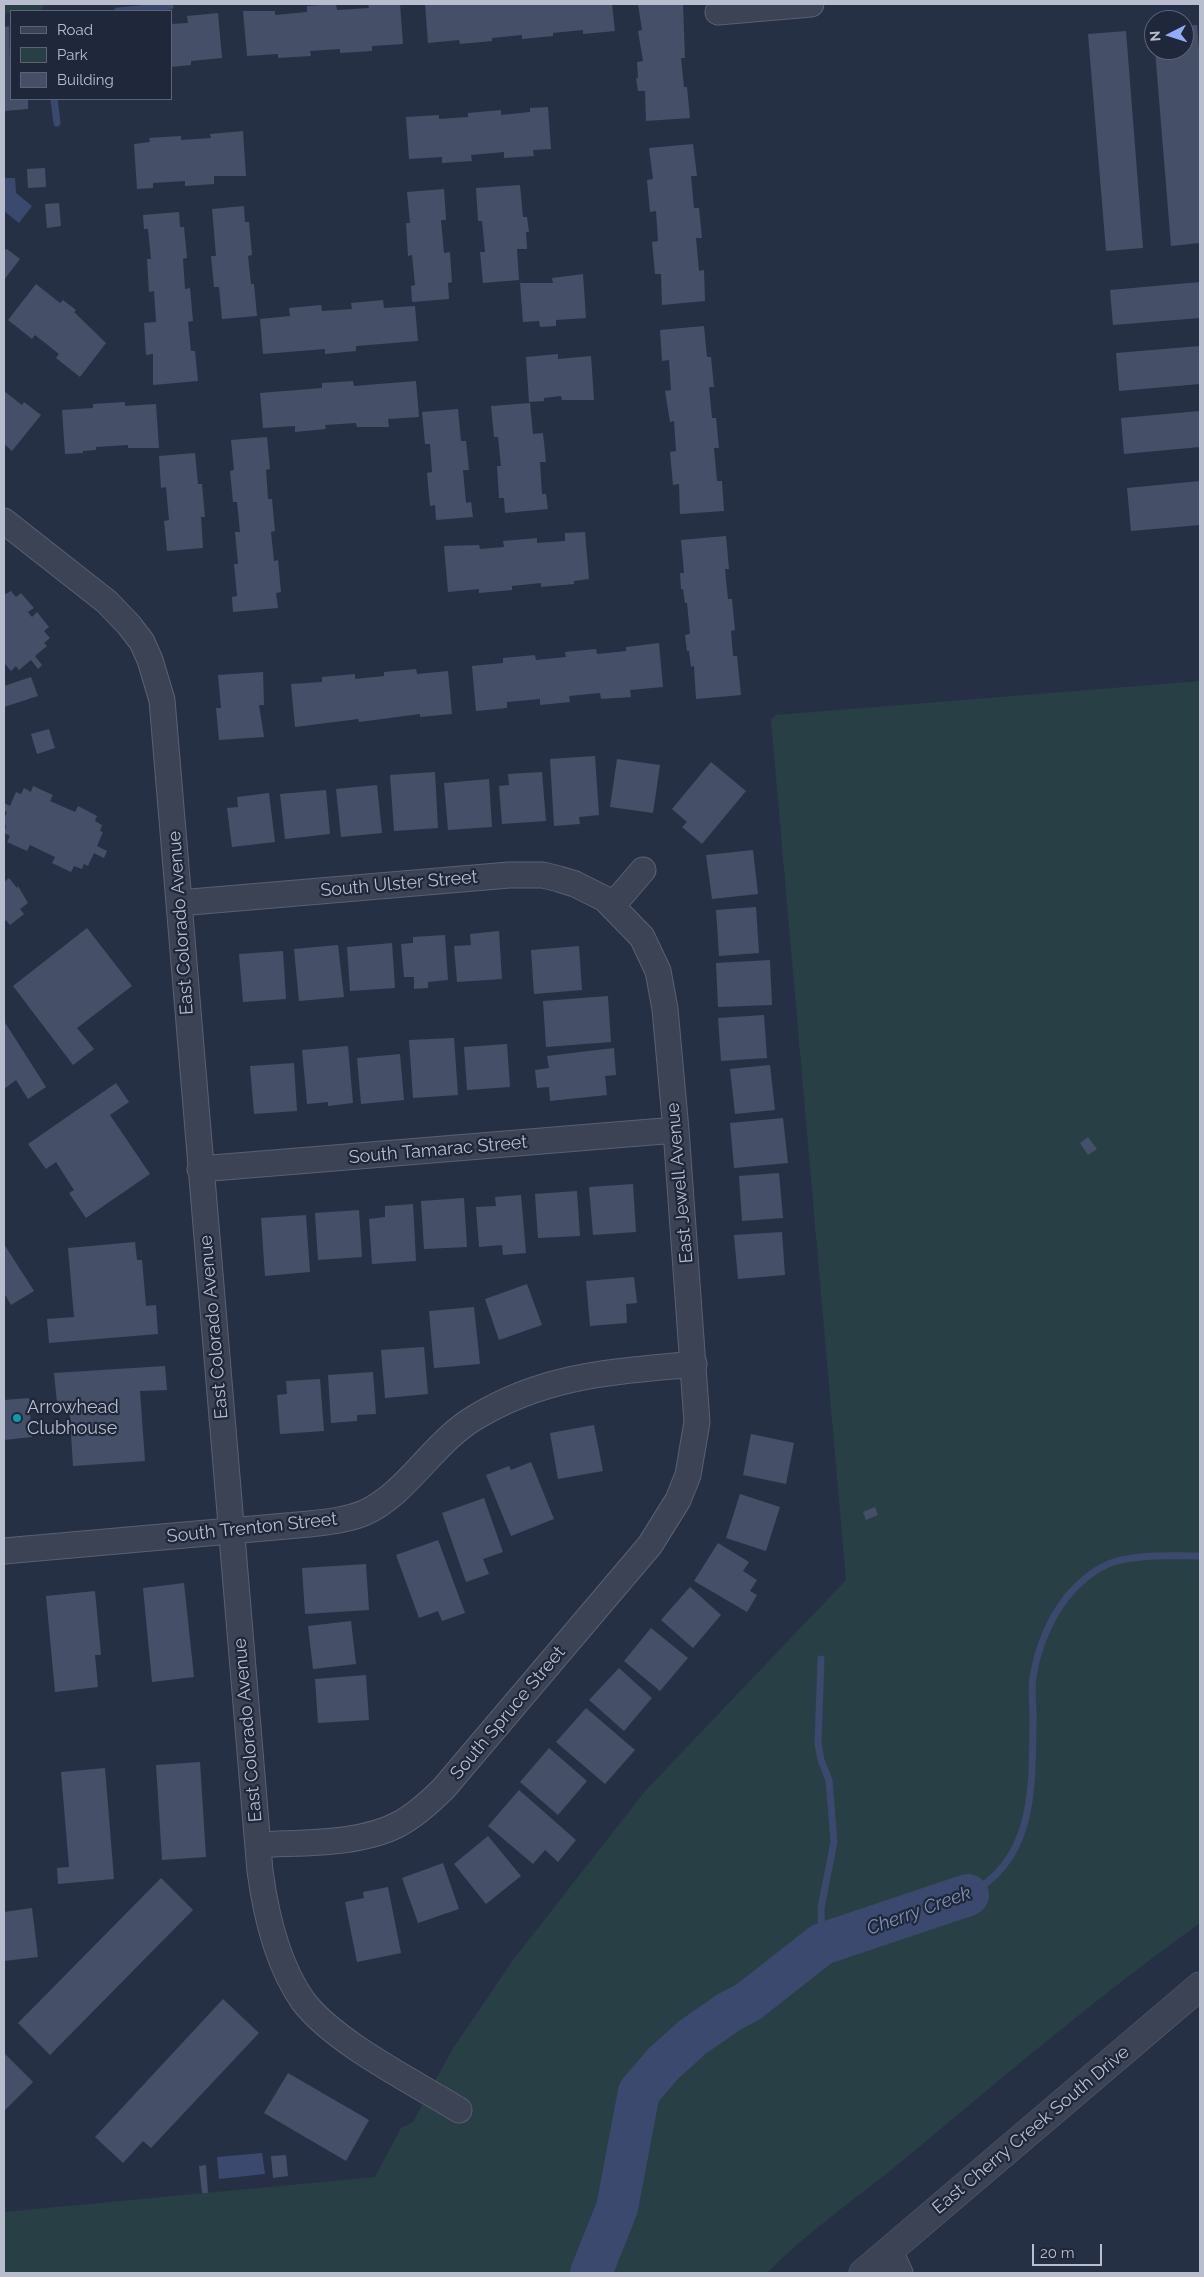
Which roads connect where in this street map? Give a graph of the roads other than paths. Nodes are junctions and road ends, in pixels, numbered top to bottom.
1 (811, 4) edge
2 (718, 12) dead end
3 (4, 521) edge
4 (643, 870) dead end
5 (179, 903) junction
6 (613, 905) junction
7 (676, 1130) junction
8 (200, 1169) junction
9 (694, 1364) junction
10 (688, 1475) joint
11 (232, 1531) junction
12 (4, 1551) edge
13 (258, 1845) junction
14 (1200, 1986) edge
15 (459, 2110) dead end
16 (895, 2262) edge
17 (863, 2273) edge

1 - 2 street
3 - 5 street, East Colorado Avenue
4 - 6 street
5 - 6 street, South Ulster Street
5 - 8 street, East Colorado Avenue
6 - 7 street, East Jewell Avenue
7 - 8 street, South Tamarac Street
7 - 9 street, East Jewell Avenue
8 - 11 street, East Colorado Avenue
9 - 10 street, East Jewell Avenue
9 - 11 street, South Trenton Street
10 - 13 street, South Spruce Street
11 - 12 street, South Trenton Street
11 - 13 street, East Colorado Avenue
13 - 15 street, East Colorado Avenue
14 - 16 street, East Cherry Creek South Drive
16 - 17 street, East Cherry Creek South Drive

